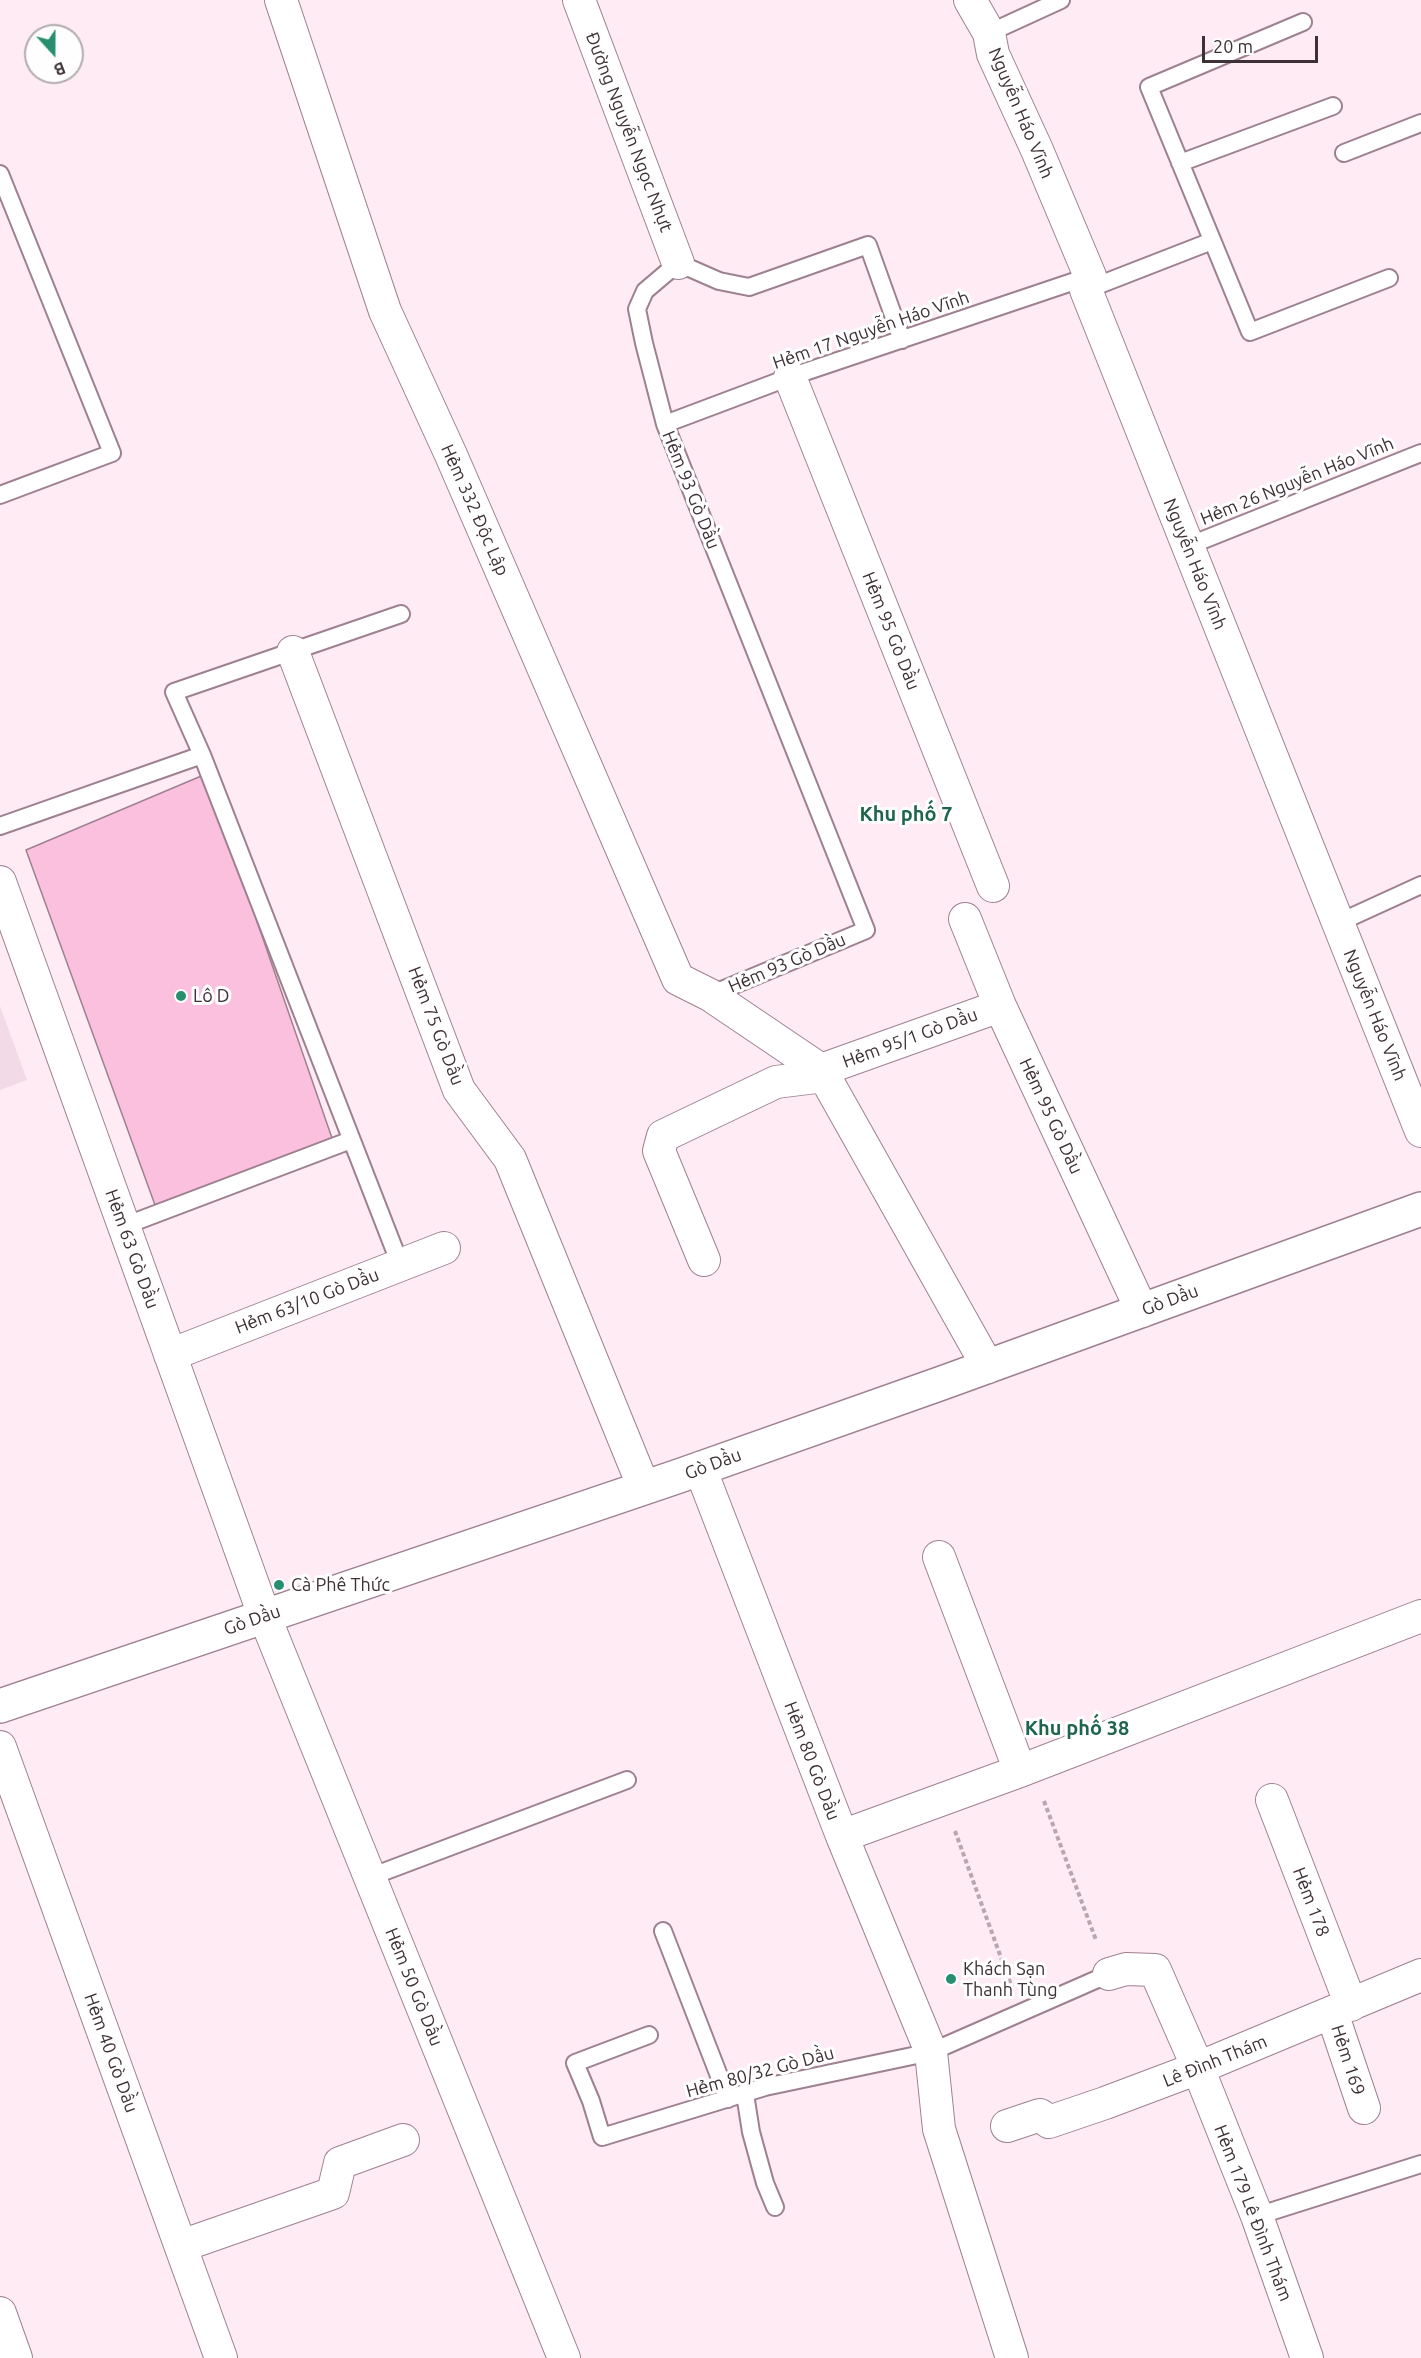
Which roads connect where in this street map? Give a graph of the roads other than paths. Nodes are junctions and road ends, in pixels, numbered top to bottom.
1 (281, 0) edge
2 (579, 0) edge
3 (970, 0) edge
4 (1061, 0) edge
5 (1303, 22) dead end
6 (989, 33) junction
7 (1333, 106) dead end
8 (1421, 123) edge
9 (1344, 153) dead end
10 (1180, 163) junction
11 (0, 174) edge
12 (1212, 241) junction
13 (678, 263) junction
14 (1389, 278) dead end
15 (1088, 283) junction
16 (902, 340) junction
17 (790, 377) junction
18 (665, 424) junction
19 (1421, 453) edge
20 (0, 495) edge
21 (1188, 546) junction
22 (400, 615) dead end
23 (292, 652) junction
24 (202, 754) junction
25 (0, 826) edge
26 (0, 882) edge
27 (1421, 885) edge
28 (993, 886) dead end
29 (965, 919) dead end
30 (1338, 923) junction
31 (710, 995) junction
32 (1000, 1006) junction
33 (823, 1073) junction
34 (1421, 1131) edge
35 (351, 1140) junction
36 (1421, 1209) edge
37 (124, 1226) junction
38 (444, 1248) dead end
39 (704, 1260) dead end
40 (400, 1264) junction
41 (1142, 1311) junction
42 (170, 1355) junction
43 (988, 1367) junction
44 (700, 1468) junction
45 (644, 1488) junction
46 (939, 1557) dead end
47 (264, 1616) junction
48 (1421, 1616) edge
49 (0, 1706) edge
50 (0, 1747) edge
51 (1025, 1769) junction
52 (627, 1780) dead end
53 (1272, 1800) dead end
54 (842, 1836) junction
55 (370, 1877) junction
56 (663, 1931) dead end
57 (1109, 1974) joint
58 (1421, 1975) edge
59 (1341, 2009) junction
60 (649, 2035) dead end
61 (931, 2052) junction
62 (1198, 2068) junction
63 (745, 2094) junction
64 (728, 2099) junction
65 (1364, 2108) dead end
66 (1006, 2126) dead end
67 (402, 2140) dead end
68 (1421, 2164) edge
69 (775, 2207) dead end
70 (1257, 2216) junction
71 (181, 2246) junction
72 (0, 2313) edge
73 (16, 2358) edge
74 (221, 2358) edge
75 (564, 2358) edge
76 (1012, 2358) edge
77 (1307, 2358) edge

1 - 31 street, Hẻm 332 Độc Lập
2 - 13 street, Đường Nguyễn Ngọc Nhựt
3 - 6 street, Nguyễn Háo Vĩnh
4 - 6 lane
5 - 10 lane
6 - 15 street, Nguyễn Háo Vĩnh
7 - 10 lane
8 - 9 lane
10 - 12 lane
11 - 20 lane
12 - 14 lane
12 - 15 lane, Hẻm 17 Nguyễn Háo Vĩnh
13 - 16 lane
13 - 18 lane
15 - 16 lane, Hẻm 17 Nguyễn Háo Vĩnh
15 - 21 street, Nguyễn Háo Vĩnh
16 - 17 lane, Hẻm 17 Nguyễn Háo Vĩnh
17 - 18 lane, Hẻm 17 Nguyễn Háo Vĩnh
17 - 28 street, Hẻm 95 Gò Dầu
18 - 31 lane, Hẻm 93 Gò Dầu
19 - 21 lane, Hẻm 26 Nguyễn Háo Vĩnh
21 - 30 street, Nguyễn Háo Vĩnh
22 - 23 lane
23 - 24 lane
23 - 45 street, Hẻm 75 Gò Dầu
24 - 25 lane
24 - 35 lane
26 - 37 street, Hẻm 63 Gò Dầu
27 - 30 lane
29 - 32 street, Hẻm 95 Gò Dầu
30 - 34 street, Nguyễn Háo Vĩnh
31 - 33 street, Hẻm 93 Gò Dầu
32 - 33 street, Hẻm 95/1 Gò Dầu
32 - 41 street, Hẻm 95 Gò Dầu
33 - 39 street, Hẻm 95/1 Gò Dầu
33 - 43 street, Hẻm 93 Gò Dầu
35 - 37 lane
35 - 40 lane
36 - 41 street, Gò Dầu
37 - 42 street, Hẻm 63 Gò Dầu
38 - 40 street, Hẻm 63/10 Gò Dầu
40 - 42 street, Hẻm 63/10 Gò Dầu
41 - 43 street, Gò Dầu
42 - 47 street, Hẻm 63 Gò Dầu
43 - 44 street, Gò Dầu
44 - 45 street, Gò Dầu
44 - 54 street, Hẻm 80 Gò Dầu
45 - 47 street, Gò Dầu
46 - 51 street
47 - 49 street, Gò Dầu
47 - 55 street, Hẻm 50 Gò Dầu
48 - 51 street
50 - 71 street, Hẻm 40 Gò Dầu
51 - 54 street
52 - 55 lane
53 - 59 street, Hẻm 178
54 - 61 street, Hẻm 80 Gò Dầu
55 - 75 street, Hẻm 50 Gò Dầu
56 - 64 lane
57 - 61 lane, Hẻm 80/32 Gò Dầu
57 - 62 street, Hẻm 179 Lê Đình Thám
58 - 59 street, Lê Đình Thám
59 - 62 street, Lê Đình Thám
59 - 65 street, Hẻm 169
60 - 64 lane, Hẻm 80/32 Gò Dầu
61 - 63 lane, Hẻm 80/32 Gò Dầu
61 - 76 street, Hẻm 80 Gò Dầu
62 - 66 street, Lê Đình Thám
62 - 70 street, Hẻm 179 Lê Đình Thám
63 - 64 lane, Hẻm 80/32 Gò Dầu
63 - 69 lane
67 - 71 street
68 - 70 lane
70 - 77 street, Hẻm 179 Lê Đình Thám
71 - 74 street, Hẻm 40 Gò Dầu
72 - 73 street

